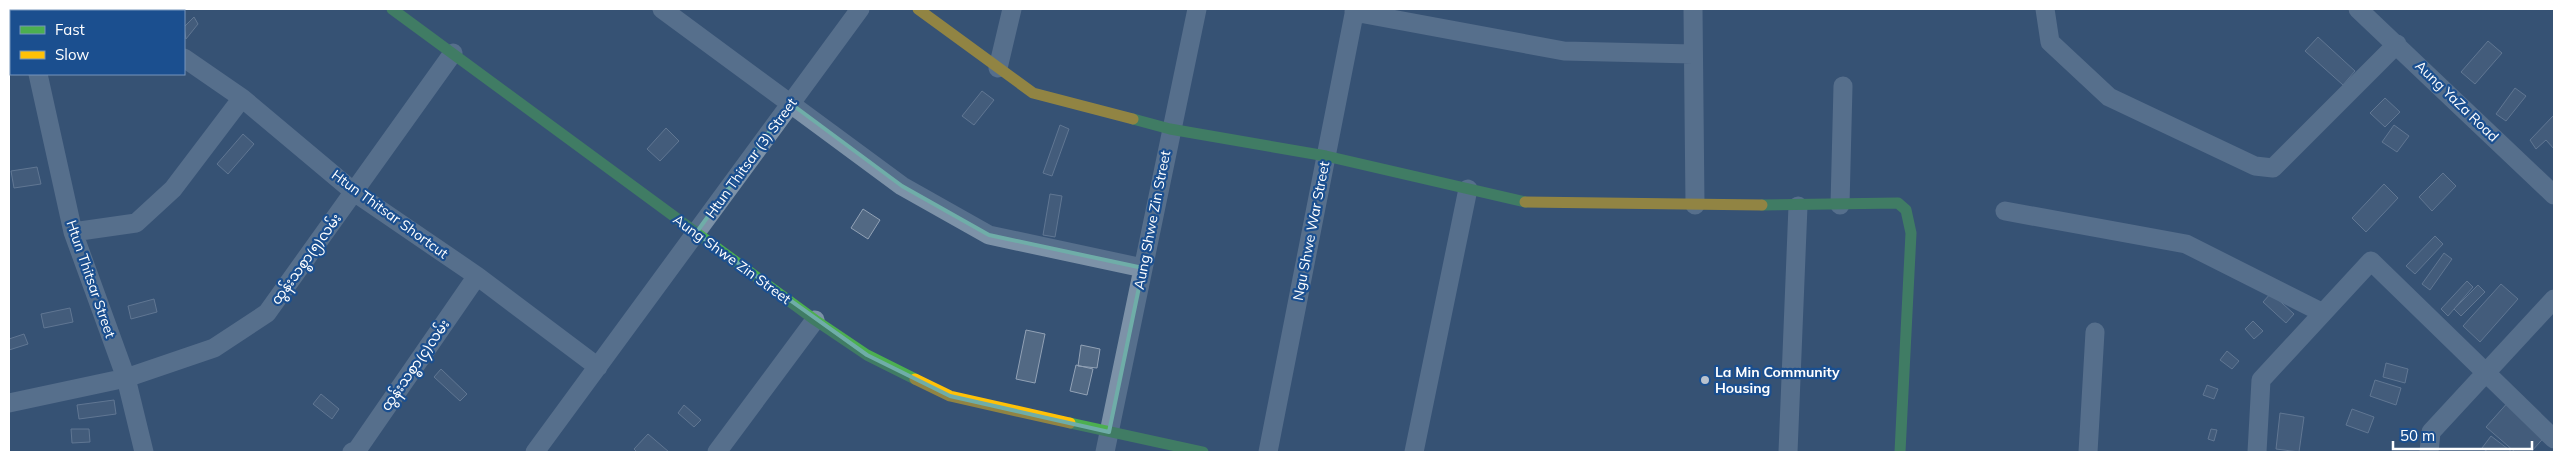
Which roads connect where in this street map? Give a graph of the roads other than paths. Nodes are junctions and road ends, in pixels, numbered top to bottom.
1 (392, 9) edge
2 (662, 9) edge
3 (860, 9) edge
4 (918, 9) edge
5 (1012, 9) edge
6 (1197, 9) edge
7 (1692, 9) edge
8 (2045, 9) edge
9 (2358, 9) edge
10 (1355, 10) edge
11 (2397, 44) junction
12 (453, 54) junction
13 (1693, 54) junction
14 (185, 59) edge
15 (998, 68) junction
16 (38, 75) edge
17 (1843, 86) dead end
18 (242, 98) junction
19 (790, 103) junction
20 (1170, 129) junction
21 (1326, 156) junction
22 (1468, 189) junction
23 (354, 192) junction
24 (2554, 195) edge
25 (1695, 204) junction
26 (1840, 205) junction
27 (1798, 206) junction
28 (2005, 211) dead end
29 (73, 232) junction
30 (696, 232) junction
31 (1143, 268) junction
32 (477, 276) junction
33 (2554, 299) edge
34 (2323, 313) junction
35 (815, 320) junction
36 (2095, 332) dead end
37 (598, 367) junction
38 (2486, 375) junction
39 (126, 378) junction
40 (9, 403) edge
41 (1110, 432) junction
42 (2554, 439) edge
43 (144, 452) edge
44 (352, 452) edge
45 (535, 452) edge
46 (719, 452) edge
47 (1105, 452) edge
48 (1203, 452) edge
49 (1268, 452) edge
50 (1414, 452) edge
51 (1788, 452) edge
52 (1900, 452) edge
53 (2088, 452) edge
54 (2257, 452) edge
55 (2429, 452) edge

1 - 12 street, Aung Shwe Zin Street
2 - 19 street
3 - 19 street, Htun Thitsar (3) Street
4 - 15 street
5 - 15 street
6 - 20 street, Aung Shwe Zin Street
7 - 13 street
8 - 11 street
9 - 11 street, Aung YaZa Road
10 - 13 street
10 - 21 street, Ngu Shwe War Street
11 - 24 street, Aung YaZa Road
12 - 23 street, ထွန်းသစ္စာ(၅)လမ်း
12 - 30 street, Aung Shwe Zin Street
13 - 25 street
14 - 18 street, Htun Thitsar Shortcut
15 - 20 street
16 - 29 street, Htun Thitsar Street
17 - 26 street
18 - 23 street, Htun Thitsar Shortcut
18 - 29 street
19 - 30 street, Htun Thitsar (3) Street
19 - 31 street
20 - 21 street
20 - 31 street, Aung Shwe Zin Street
21 - 22 street
21 - 49 street, Ngu Shwe War Street
22 - 25 street
22 - 50 street
23 - 32 street, Htun Thitsar Shortcut
23 - 39 street, ထွန်းသစ္စာ(၅)လမ်း
25 - 27 street
26 - 27 street
26 - 52 street
27 - 51 street
28 - 34 street
29 - 39 street, Htun Thitsar Street
30 - 35 street, Aung Shwe Zin Street
30 - 37 street, Htun Thitsar (3) Street
31 - 41 street, Aung Shwe Zin Street
32 - 37 street, Htun Thitsar Shortcut
32 - 44 street, ထွန်းသစ္စာ(၄)လမ်း
33 - 38 street
34 - 38 street
34 - 54 street
35 - 41 street, Aung Shwe Zin Street
35 - 46 street
36 - 53 street
37 - 45 street, Htun Thitsar (3) Street
38 - 42 street
38 - 55 street
39 - 40 street, ထွန်းသစ္စာ(၅)လမ်း
39 - 43 street, Htun Thitsar Street
41 - 47 street, Aung Shwe Zin Street
41 - 48 street, Aung Shwe Zin Street

